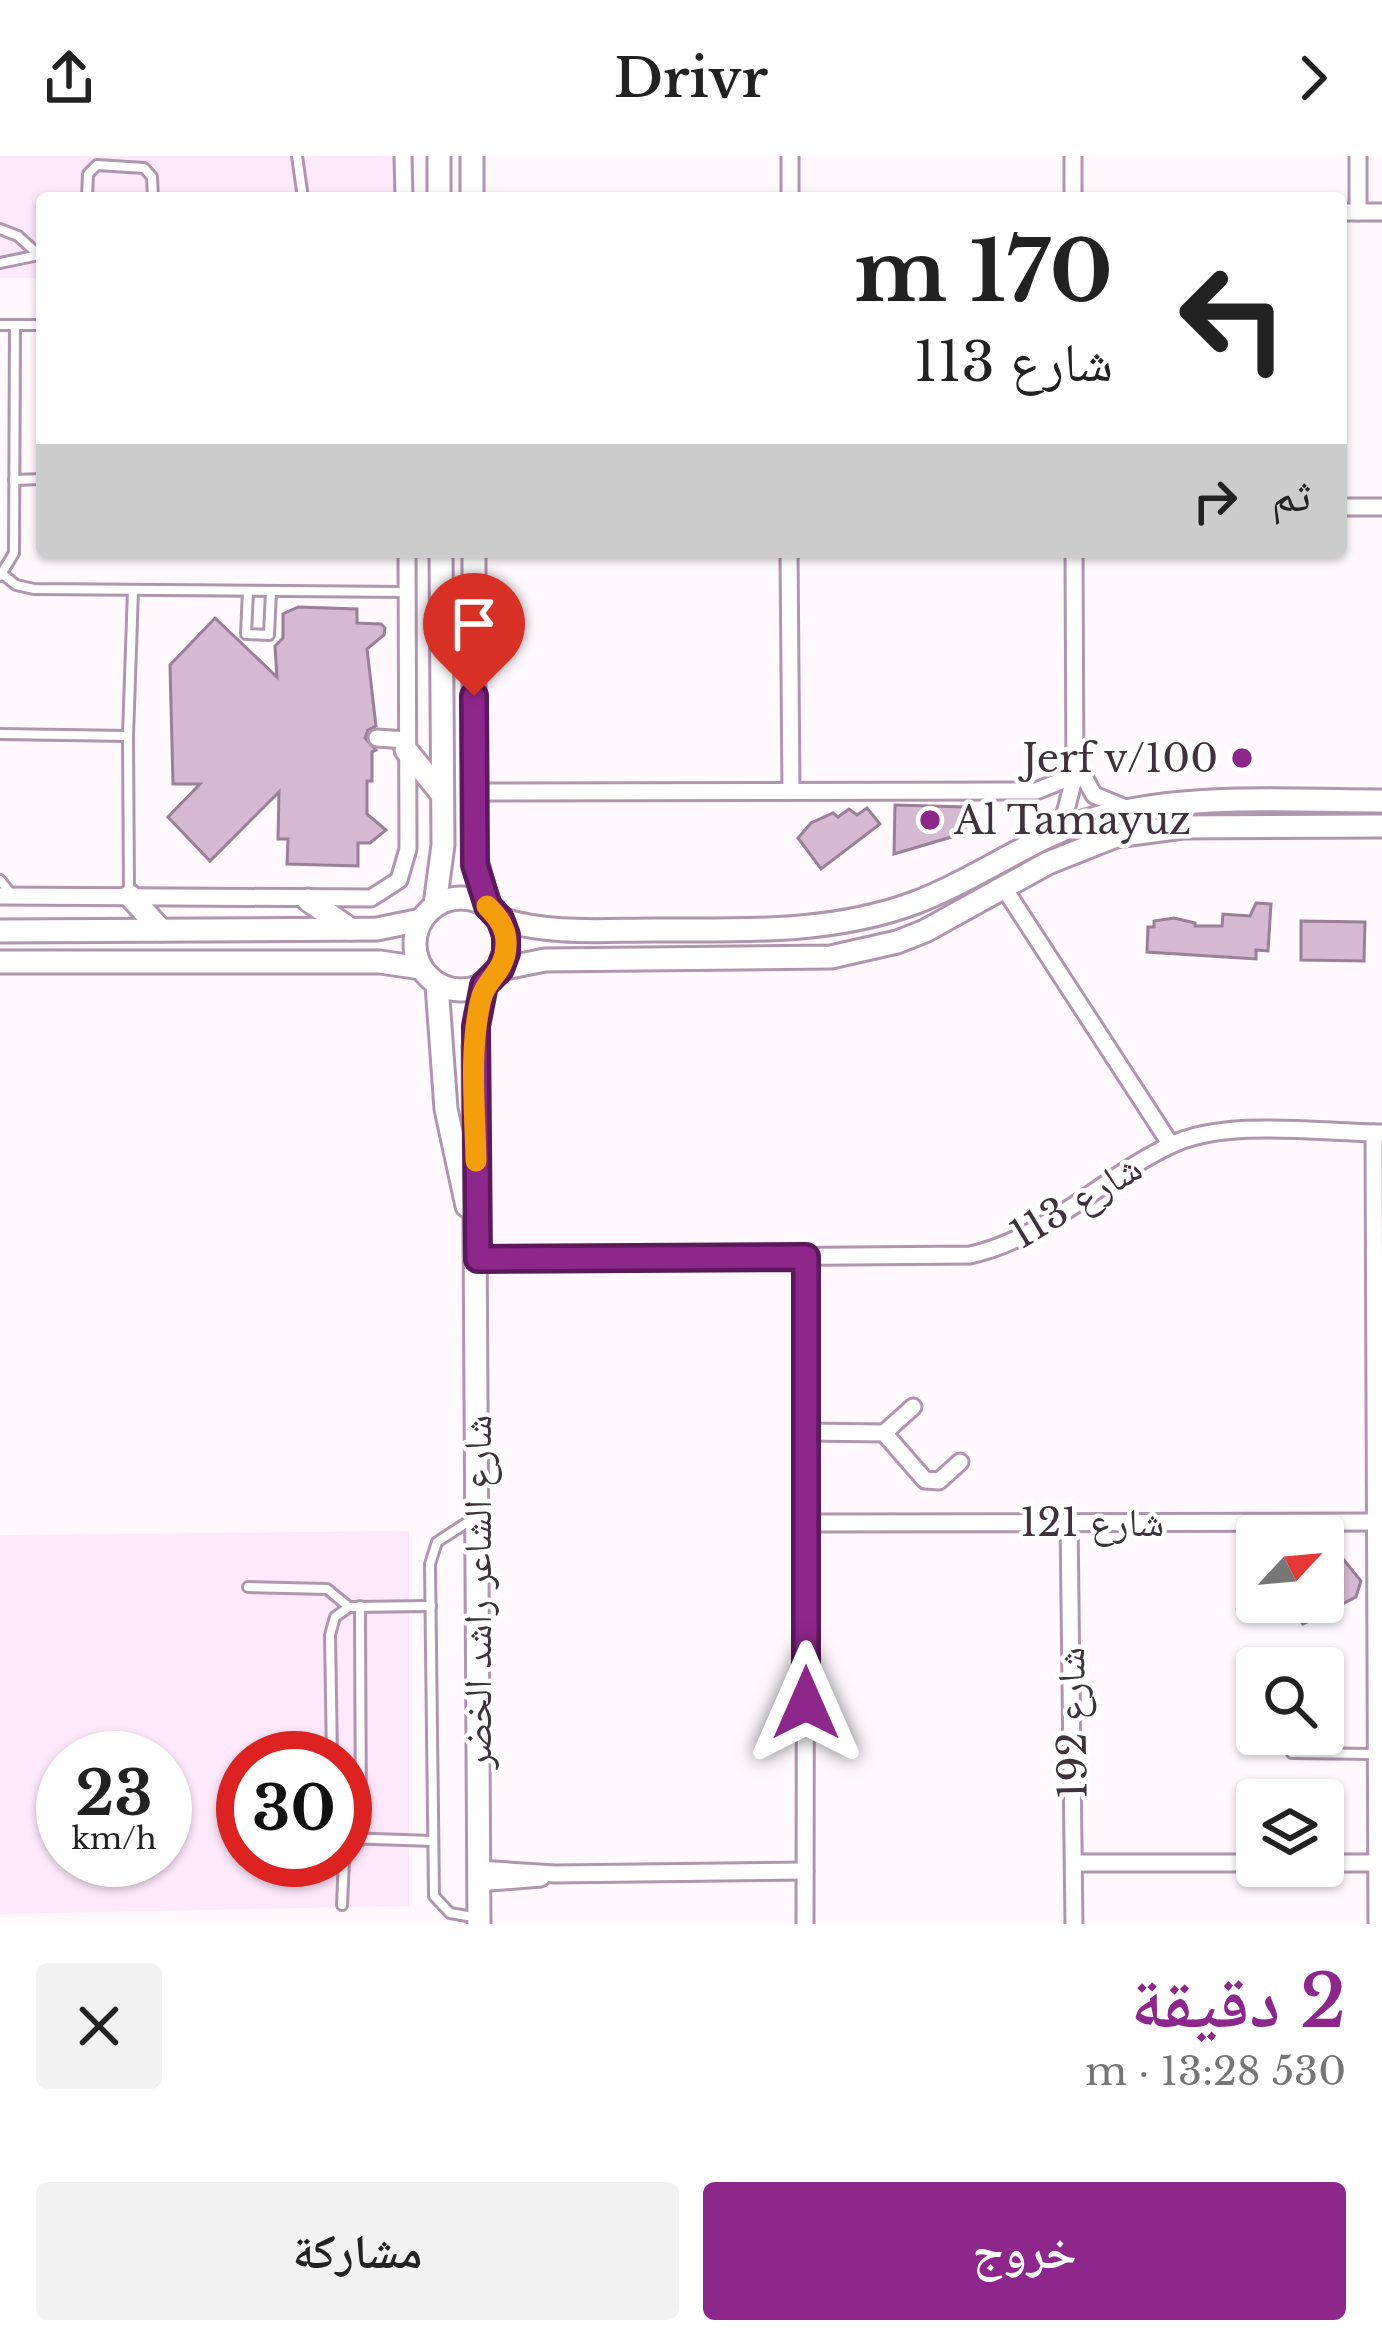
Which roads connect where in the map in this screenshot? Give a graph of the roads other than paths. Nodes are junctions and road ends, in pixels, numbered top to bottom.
1 (297, 156) edge
2 (404, 156) edge
3 (439, 156) edge
4 (472, 156) edge
5 (790, 156) edge
6 (1073, 156) edge
7 (1358, 156) edge
8 (87, 192) edge
9 (152, 192) edge
10 (302, 192) edge
11 (404, 192) edge
12 (440, 192) edge
13 (472, 192) edge
14 (790, 192) edge
15 (1073, 192) edge
16 (1349, 212) edge
17 (1382, 212) edge
18 (0, 229) edge
19 (36, 251) edge
20 (36, 256) edge
21 (0, 263) edge
22 (0, 325) edge
23 (15, 325) junction
24 (36, 325) edge
25 (36, 479) edge
26 (14, 480) junction
27 (1382, 506) edge
28 (1347, 507) edge
29 (407, 558) edge
30 (441, 558) edge
31 (473, 558) edge
32 (789, 558) edge
33 (1074, 558) edge
34 (1, 574) edge
35 (134, 590) junction
36 (248, 591) junction
37 (271, 591) junction
38 (408, 592) junction
39 (0, 734) edge
40 (128, 736) junction
41 (377, 738) dead end
42 (406, 745) junction
43 (1076, 758) junction
44 (791, 790) junction
45 (1036, 791) junction
46 (474, 792) junction
47 (442, 794) junction
48 (1382, 801) edge
49 (1130, 810) junction
50 (1065, 819) junction
51 (1382, 826) edge
52 (0, 880) edge
53 (1004, 888) junction
54 (6, 896) edge
55 (130, 896) junction
56 (308, 899) junction
57 (428, 913) junction
58 (494, 913) junction
59 (350, 929) junction
60 (161, 930) junction
61 (0, 931) edge
62 (0, 962) edge
63 (429, 976) junction
64 (492, 977) junction
65 (1378, 1133) edge
66 (1171, 1144) junction
67 (806, 1257) junction
68 (478, 1259) junction
69 (913, 1406) dead end
70 (806, 1432) junction
71 (884, 1433) junction
72 (960, 1462) dead end
73 (475, 1518) junction
74 (1069, 1521) junction
75 (1378, 1522) junction
76 (806, 1523) junction
77 (248, 1587) dead end
78 (430, 1606) junction
79 (354, 1607) junction
80 (332, 1731) edge
81 (358, 1731) edge
82 (1344, 1754) edge
83 (1378, 1754) junction
84 (372, 1840) edge
85 (433, 1841) junction
86 (1075, 1863) junction
87 (1236, 1863) edge
88 (1344, 1863) edge
89 (1377, 1863) junction
90 (478, 1876) junction
91 (805, 1876) junction
92 (343, 1887) edge
93 (342, 1905) dead end
94 (479, 1921) edge
95 (805, 1924) edge
96 (1074, 1924) edge
97 (1378, 1924) edge

1 - 10 lane
2 - 11 street
3 - 12 street
4 - 13 street
5 - 14 street
6 - 15 street
7 - 16 street
8 - 9 lane
16 - 17 street
18 - 19 lane
20 - 21 lane
22 - 23 lane
23 - 24 lane
23 - 26 lane
25 - 26 lane
26 - 34 lane
27 - 28 street
29 - 38 street
30 - 47 street
31 - 46 street
32 - 44 street
33 - 43 street
34 - 35 lane
35 - 36 lane
35 - 40 lane
36 - 37 lane
36 - 37 lane
37 - 38 lane
38 - 42 street
39 - 40 lane
40 - 55 lane
41 - 42 street
42 - 47 street
42 - 56 street
43 - 45 street
43 - 49 street
43 - 50 street
44 - 45 street
44 - 46 street
45 - 50 street
46 - 58 street
47 - 57 street
48 - 49 street
49 - 50 street
50 - 58 street
51 - 53 street
52 - 54 lane
53 - 64 street
53 - 66 street
54 - 55 street
55 - 56 street
55 - 60 street
56 - 59 street
57 - 58 street
57 - 59 street
57 - 63 street
58 - 64 street
59 - 60 street
60 - 61 street
62 - 63 street
63 - 64 street
63 - 68 street, شارع الشاعر راشد الخضر
64 - 68 street, شارع الشاعر راشد الخضر
65 - 66 street, شارع 113
65 - 75 street
66 - 67 street, شارع 113
67 - 68 street, شارع 113
67 - 70 street
68 - 73 street, شارع الشاعر راشد الخضر
69 - 71 street
70 - 71 street
70 - 76 street
71 - 72 street
73 - 78 lane
73 - 90 street, شارع الشاعر راشد الخضر
74 - 75 street, شارع 121
74 - 76 street, شارع 121
74 - 86 street, شارع 192
75 - 83 street
76 - 91 street
77 - 79 lane
78 - 79 lane
78 - 85 lane
79 - 80 lane
79 - 81 lane
82 - 83 lane
83 - 89 street
84 - 85 lane
85 - 94 lane
86 - 87 street
86 - 96 street, شارع 192
88 - 89 street
89 - 97 street
90 - 91 street
90 - 94 street, شارع الشاعر راشد الخضر
91 - 95 street
92 - 93 lane

